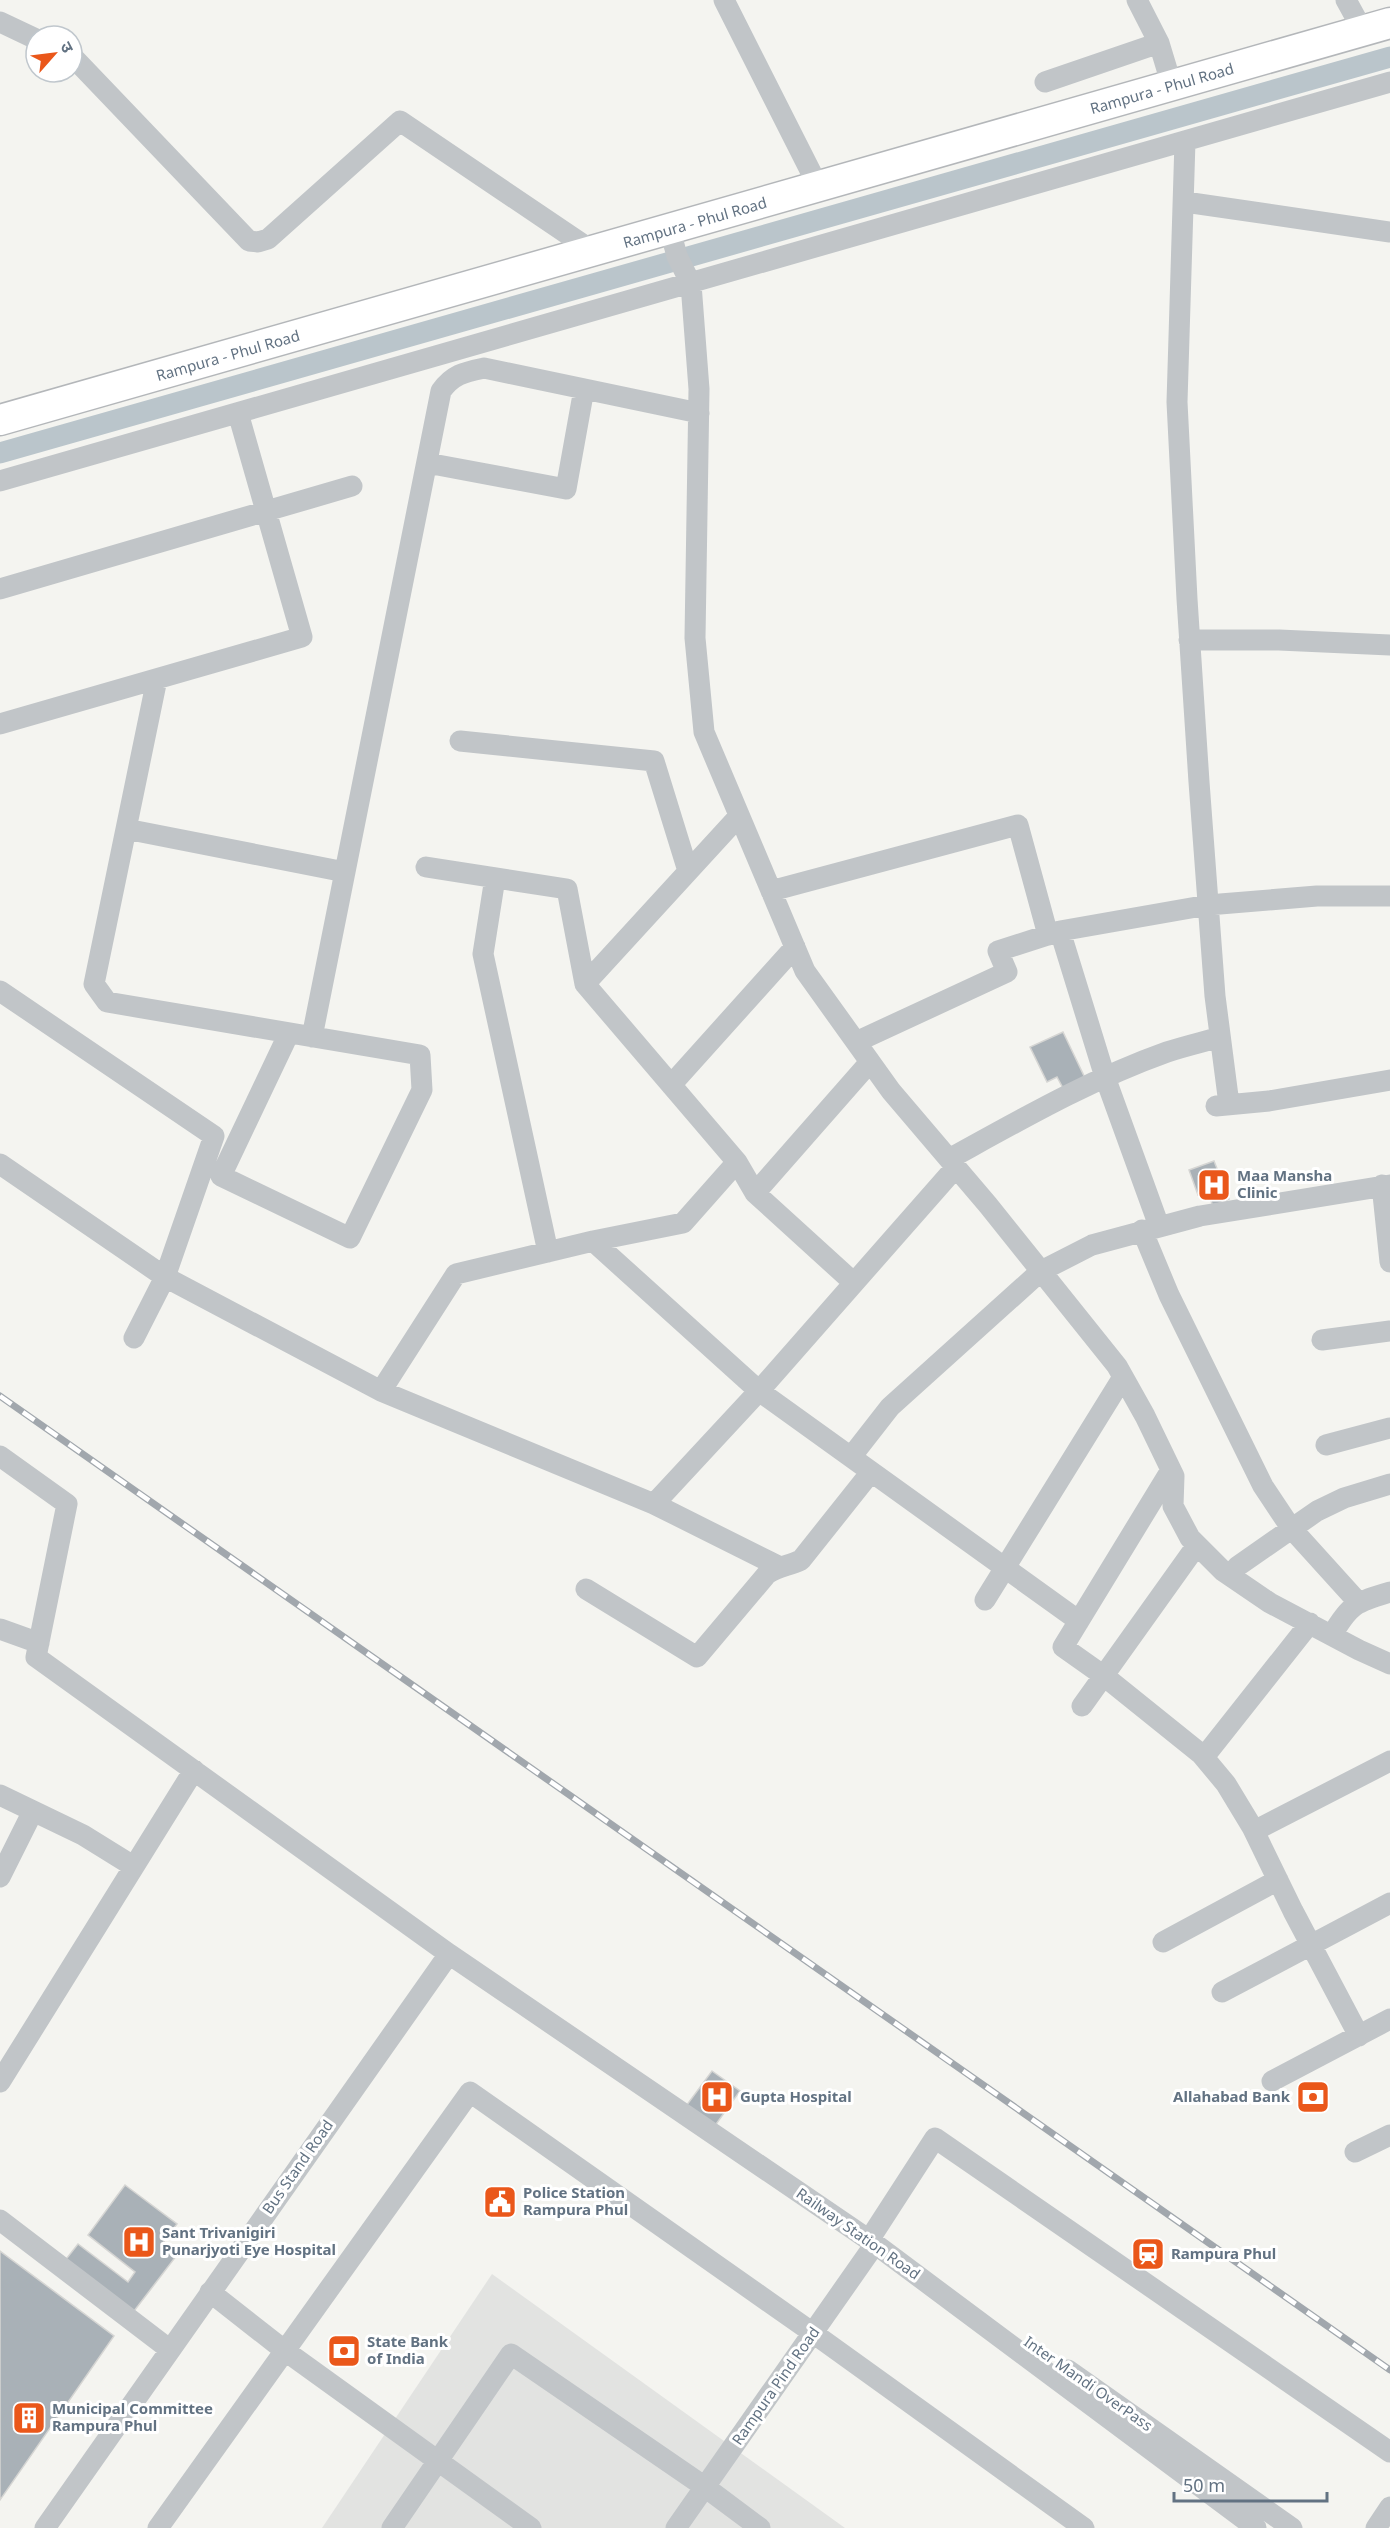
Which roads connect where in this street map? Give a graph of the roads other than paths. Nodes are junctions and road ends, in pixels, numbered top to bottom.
1 (724, 0) edge
2 (1137, 0) edge
3 (1346, 0) edge
4 (0, 22) edge
5 (1376, 27) edge
6 (24, 33) edge
7 (1159, 43) junction
8 (84, 69) edge
9 (1045, 82) dead end
10 (1390, 82) edge
11 (1172, 86) junction
12 (1185, 141) junction
13 (819, 188) junction
14 (1185, 202) junction
15 (1390, 232) edge
16 (673, 243) junction
17 (594, 252) junction
18 (689, 281) junction
19 (584, 389) junction
20 (699, 412) junction
21 (238, 413) junction
22 (0, 420) edge
23 (427, 463) junction
24 (0, 481) edge
25 (352, 486) dead end
26 (267, 511) junction
27 (0, 589) edge
28 (1189, 639) junction
29 (1390, 645) edge
30 (157, 679) junction
31 (0, 724) edge
32 (460, 741) dead end
33 (739, 816) junction
34 (126, 829) junction
35 (426, 867) dead end
36 (688, 871) junction
37 (345, 872) junction
38 (495, 878) junction
39 (771, 891) junction
40 (1390, 896) edge
41 (1208, 905) junction
42 (1054, 933) junction
43 (795, 947) junction
44 (585, 984) junction
45 (0, 992) edge
46 (289, 1033) junction
47 (312, 1037) junction
48 (1220, 1037) junction
49 (856, 1042) junction
50 (870, 1062) junction
51 (1105, 1077) junction
52 (1390, 1080) edge
53 (671, 1085) junction
54 (737, 1162) junction
55 (952, 1163) junction
56 (0, 1164) edge
57 (1386, 1185) edge
58 (755, 1193) junction
59 (1150, 1228) junction
60 (593, 1241) junction
61 (548, 1252) junction
62 (1390, 1262) edge
63 (1041, 1270) junction
64 (165, 1277) junction
65 (854, 1283) junction
66 (1390, 1330) edge
67 (134, 1338) dead end
68 (1322, 1340) dead end
69 (1123, 1377) junction
70 (381, 1391) junction
71 (759, 1391) junction
72 (1390, 1428) edge
73 (1326, 1445) dead end
74 (0, 1456) edge
75 (850, 1457) junction
76 (1171, 1470) junction
77 (871, 1472) junction
78 (1390, 1484) edge
79 (654, 1504) junction
80 (1291, 1528) junction
81 (1197, 1545) junction
82 (778, 1566) junction
83 (1005, 1568) junction
84 (1230, 1575) junction
85 (586, 1589) dead end
86 (1390, 1592) edge
87 (985, 1600) dead end
88 (1358, 1602) junction
89 (1079, 1621) junction
90 (1310, 1623) junction
91 (0, 1629) edge
92 (1332, 1635) junction
93 (39, 1643) junction
94 (1390, 1664) edge
95 (1104, 1676) junction
96 (1082, 1706) dead end
97 (1204, 1757) junction
98 (1390, 1761) edge
99 (194, 1770) junction
100 (0, 1795) edge
101 (33, 1811) junction
102 (1254, 1831) junction
103 (133, 1866) junction
104 (0, 1877) edge
105 (1278, 1880) junction
106 (1390, 1903) edge
107 (1163, 1942) dead end
108 (1311, 1945) junction
109 (449, 1954) junction
110 (1222, 1992) dead end
111 (1390, 2019) edge
112 (1359, 2036) junction
113 (1272, 2081) dead end
114 (0, 2082) edge
115 (1390, 2135) edge
116 (1355, 2152) dead end
117 (0, 2220) edge
118 (877, 2241) junction
119 (210, 2292) junction
120 (813, 2333) junction
121 (169, 2349) junction
122 (284, 2350) junction
123 (1390, 2452) edge
124 (437, 2460) junction
125 (705, 2487) junction
126 (1390, 2507) edge
127 (45, 2528) edge
128 (158, 2528) edge
129 (392, 2528) edge
130 (531, 2528) edge
131 (676, 2528) edge
132 (760, 2528) edge
133 (1084, 2528) edge
134 (1256, 2528) edge
135 (1292, 2528) edge
136 (1376, 2528) edge

1 - 13 street
2 - 7 street
3 - 5 street
4 - 6 street
5 - 11 highway, Rampura - Phul Road
7 - 9 street
7 - 11 street
8 - 17 street
10 - 12 street
11 - 13 highway, Rampura - Phul Road
12 - 14 street
12 - 18 street
13 - 16 highway, Rampura - Phul Road
14 - 15 street
14 - 28 street
16 - 17 highway, Rampura - Phul Road
16 - 18 street
17 - 22 highway, Rampura - Phul Road
18 - 20 street
18 - 21 street
19 - 20 street
19 - 23 street
19 - 23 street
20 - 33 street
21 - 24 street
21 - 26 street
23 - 37 street
25 - 26 street
26 - 27 street
26 - 30 street
28 - 29 street
28 - 41 street
30 - 31 street
30 - 34 street
32 - 36 street
33 - 36 street
33 - 39 street
34 - 37 street
34 - 46 street
35 - 38 street
36 - 44 street
37 - 47 street
38 - 44 street
38 - 61 street
39 - 42 street
39 - 43 street
40 - 41 street
41 - 42 street
41 - 48 street
42 - 49 street
42 - 51 street
43 - 49 street
43 - 53 street
44 - 53 street
45 - 64 street
46 - 47 street
46 - 47 street
48 - 51 street
48 - 52 street
49 - 50 street
50 - 55 street
50 - 58 street
51 - 55 street
51 - 59 street
53 - 54 street
54 - 58 street
54 - 60 street
55 - 63 street
55 - 65 street
56 - 64 street
57 - 59 street
57 - 62 street
58 - 65 street
59 - 63 street
59 - 80 street
60 - 61 street
60 - 71 street
61 - 70 street
63 - 69 street
63 - 75 street
64 - 67 street
64 - 70 street
65 - 71 street
66 - 68 street
69 - 76 street
69 - 83 street
70 - 79 street
71 - 75 street
71 - 79 street
72 - 73 street
74 - 93 street
75 - 77 street
76 - 81 street
76 - 89 street
77 - 82 street
77 - 83 street
78 - 80 street
79 - 82 street
80 - 84 street
80 - 88 street
81 - 84 street
81 - 95 street
82 - 85 street
83 - 87 street
83 - 89 street
84 - 90 street
86 - 88 street
88 - 92 street
89 - 95 street
90 - 92 street
90 - 97 street
91 - 93 street
92 - 94 street
93 - 99 street, Railway Station Road
95 - 96 street
95 - 97 street
97 - 102 street
98 - 102 street
99 - 103 street
99 - 109 street, Railway Station Road
100 - 101 street
101 - 103 street
101 - 104 street
102 - 105 street
103 - 114 street
105 - 107 street
105 - 108 street
106 - 108 street
108 - 110 street
108 - 112 street
109 - 118 street, Railway Station Road
109 - 119 street, Bus Stand Road
111 - 112 street
112 - 113 street
115 - 116 street
117 - 121 street
118 - 120 street, Rampura Pind Road
118 - 123 street, Rampura Pind Road
118 - 134 street, Railway Station Road
118 - 135 street, Inter Mandi OverPass
119 - 121 street, Bus Stand Road
119 - 122 street
120 - 122 street
120 - 125 street, Rampura Pind Road
120 - 133 street
121 - 127 street, Bus Stand Road
122 - 124 street
122 - 128 street
124 - 125 street
124 - 129 street
124 - 130 street
125 - 131 street, Rampura Pind Road
125 - 132 street
126 - 136 street

